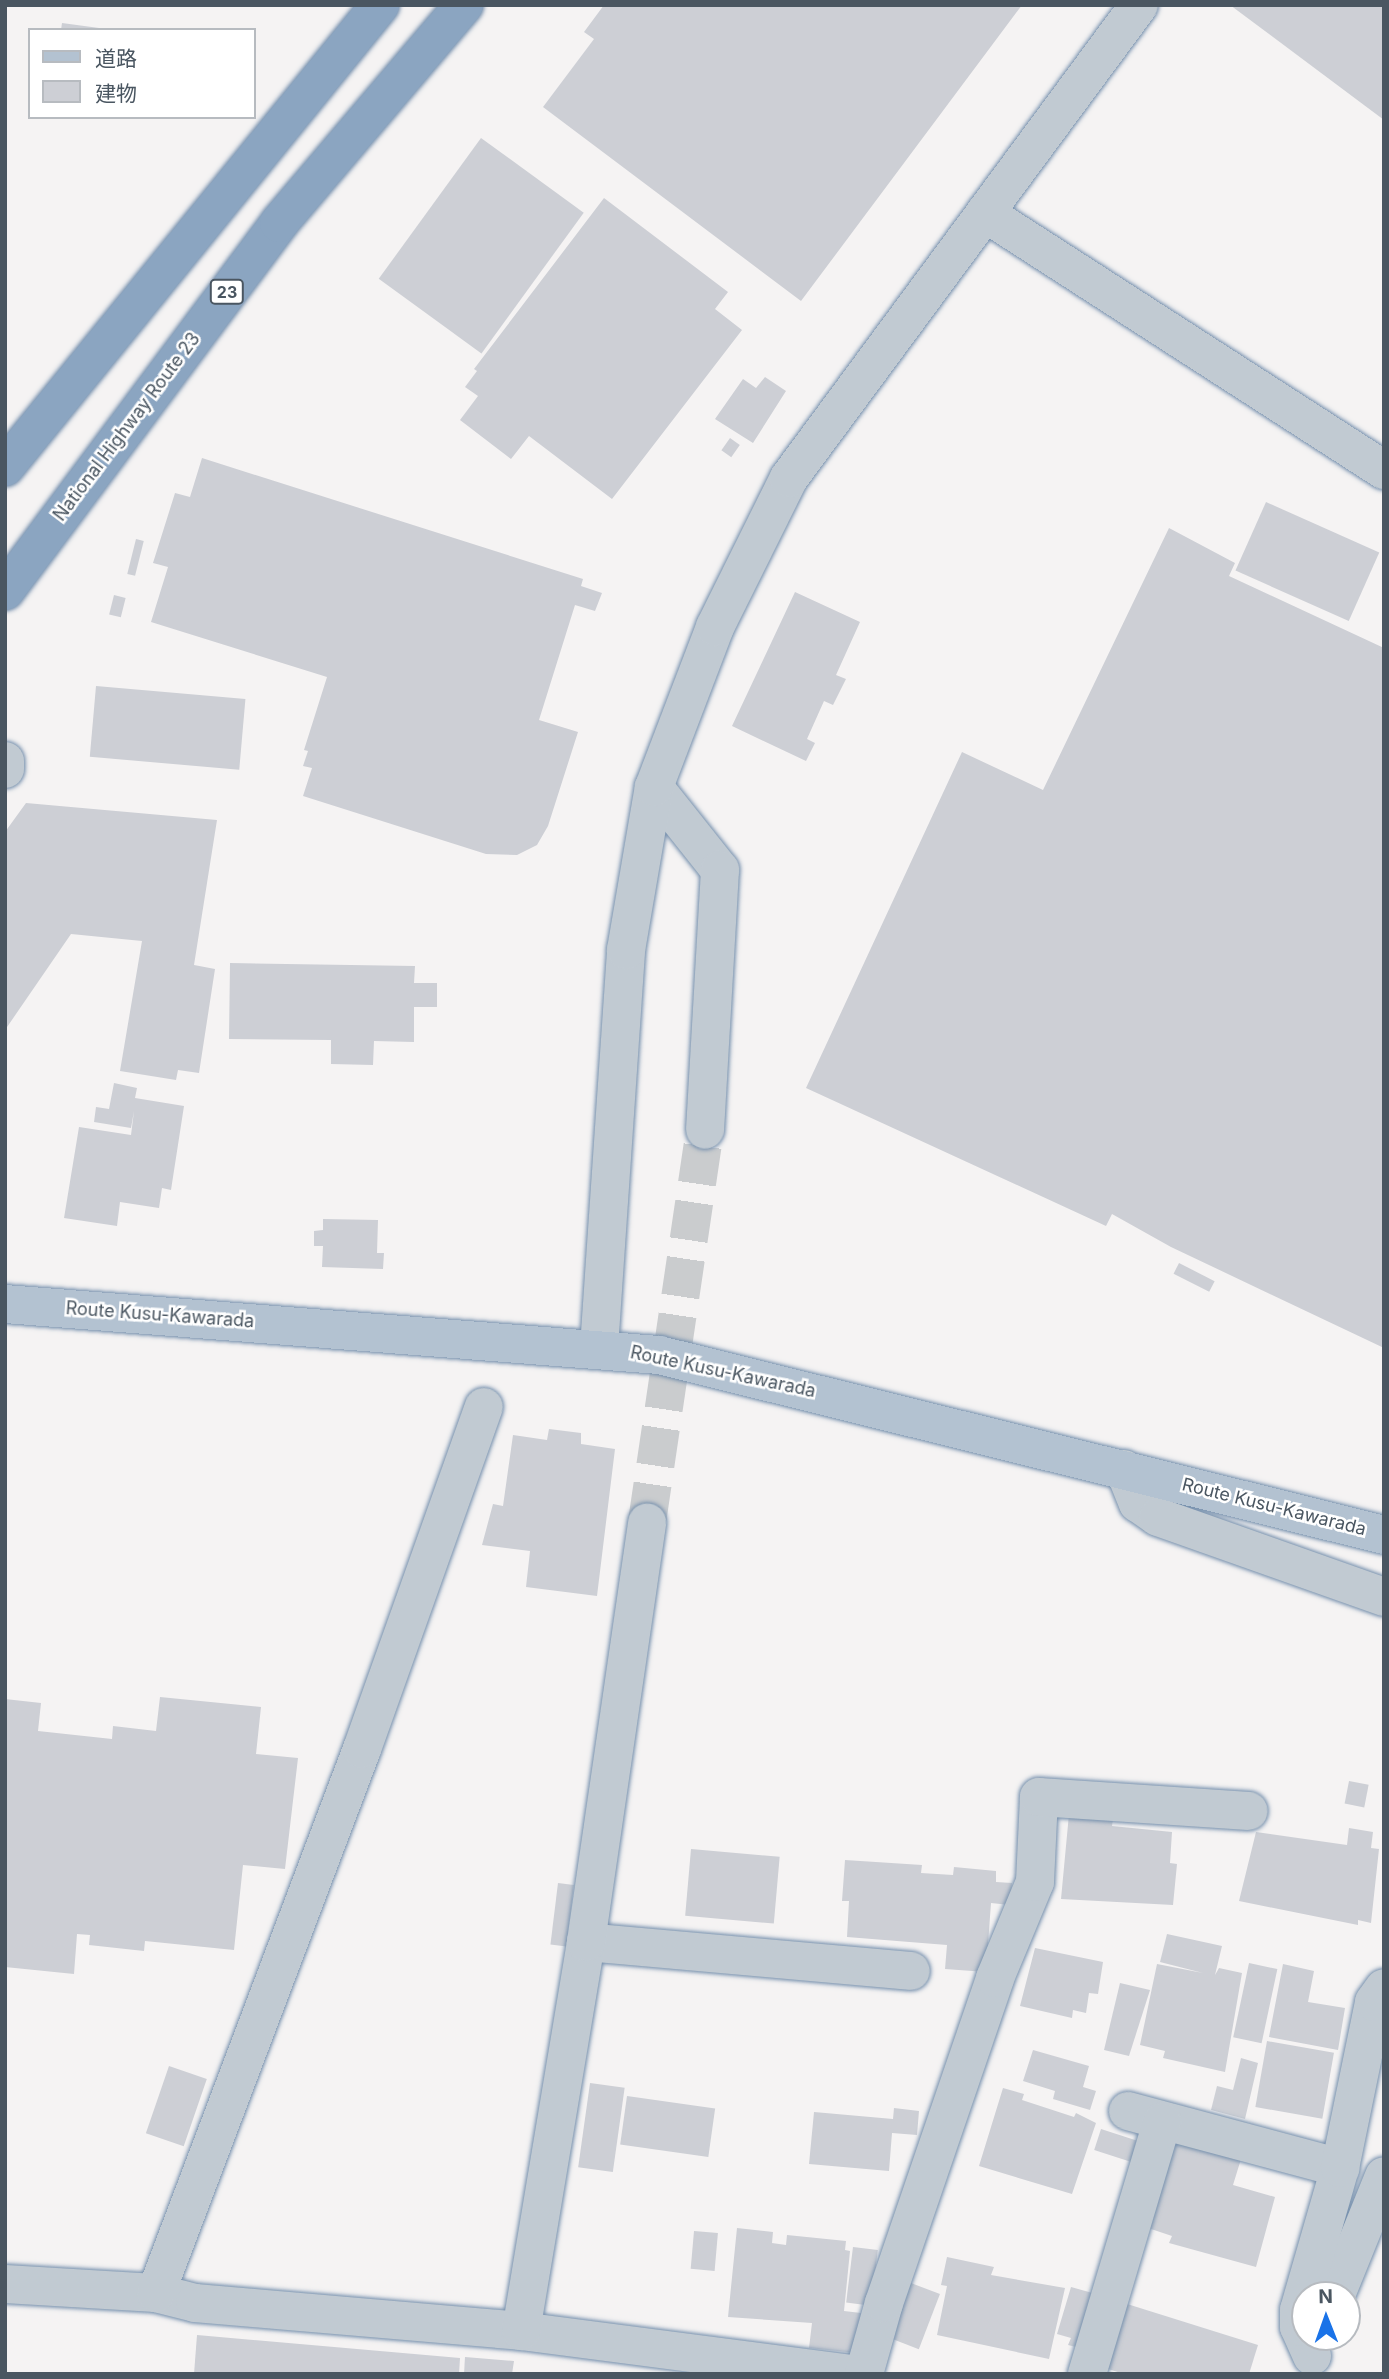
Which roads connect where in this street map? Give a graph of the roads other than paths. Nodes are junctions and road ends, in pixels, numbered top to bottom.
1 (380, 5) edge
2 (464, 5) edge
3 (1139, 5) edge
4 (985, 213) junction
5 (5, 467) edge
6 (1384, 470) edge
7 (5, 591) edge
8 (5, 761) edge
9 (5, 769) edge
10 (654, 787) junction
11 (705, 1130) tunnel mouth
12 (5, 1304) edge
13 (599, 1348) junction
14 (484, 1407) dead end
15 (1124, 1469) junction
16 (647, 1522) tunnel mouth
17 (1384, 1535) edge
18 (1384, 1598) edge
19 (1249, 1811) dead end
20 (586, 1942) junction
21 (911, 1972) dead end
22 (1379, 1995) edge
23 (1340, 2168) junction
24 (1384, 2176) edge
25 (1342, 2281) edge
26 (5, 2284) edge
27 (156, 2293) junction
28 (521, 2331) junction
29 (1313, 2356) edge
30 (848, 2373) edge
31 (864, 2374) edge
32 (1087, 2374) edge

1 - 5 highway
2 - 7 highway, National Highway Route 23 / 23
3 - 4 street
4 - 6 street
4 - 10 street
8 - 9 street
10 - 11 street
10 - 13 street
12 - 13 main road, Route Kusu-Kawarada
13 - 15 main road, Route Kusu-Kawarada
14 - 27 street
15 - 17 main road, Route Kusu-Kawarada
15 - 18 street
16 - 20 street
19 - 31 street
20 - 21 street
20 - 28 street
22 - 23 street
23 - 29 street
23 - 32 street
24 - 25 street
26 - 27 street
27 - 28 street
28 - 30 street

